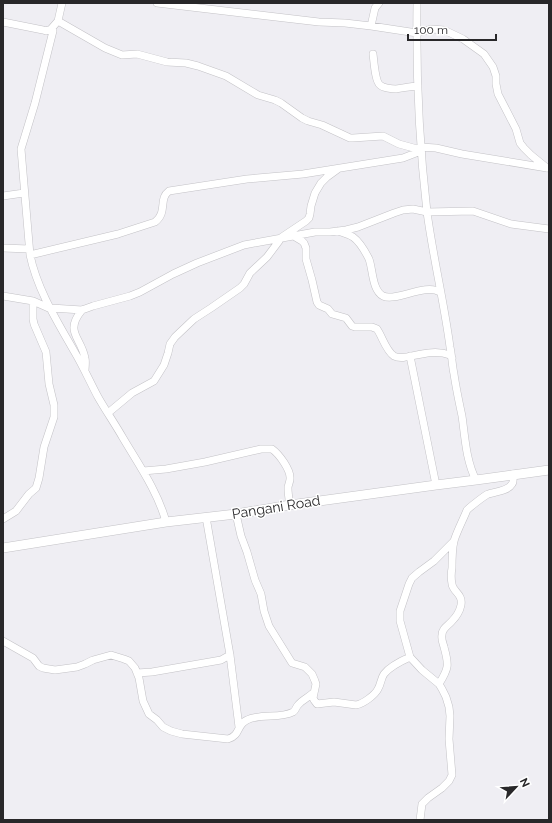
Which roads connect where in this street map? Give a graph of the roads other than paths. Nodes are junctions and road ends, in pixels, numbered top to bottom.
1 (62, 3) edge
2 (157, 3) edge
3 (379, 3) edge
4 (417, 3) edge
5 (58, 21) junction
6 (4, 24) edge
7 (371, 26) junction
8 (51, 29) junction
9 (417, 33) junction
10 (373, 54) dead end
11 (418, 86) junction
12 (421, 149) junction
13 (340, 168) junction
14 (548, 168) edge
15 (24, 193) junction
16 (3, 196) edge
17 (427, 212) junction
18 (549, 228) edge
19 (338, 231) junction
20 (292, 235) junction
21 (282, 237) junction
22 (3, 248) edge
23 (29, 252) junction
24 (440, 292) junction
25 (3, 296) edge
26 (33, 300) junction
27 (51, 308) junction
28 (82, 310) junction
29 (410, 356) junction
30 (452, 358) junction
31 (85, 371) junction
32 (108, 413) junction
33 (549, 470) edge
34 (143, 471) junction
35 (513, 474) junction
36 (476, 480) junction
37 (436, 485) junction
38 (290, 505) junction
39 (236, 514) junction
40 (206, 517) junction
41 (3, 519) edge
42 (166, 522) junction
43 (454, 541) junction
44 (3, 548) edge
45 (3, 641) edge
46 (230, 655) junction
47 (410, 657) junction
48 (137, 673) junction
49 (439, 684) junction
50 (313, 693) junction
51 (240, 727) junction
52 (420, 820) edge

1 - 5 street
2 - 7 street
3 - 7 street
4 - 9 street
5 - 8 street
5 - 12 street
6 - 8 street
7 - 9 street
8 - 15 street
9 - 11 street
9 - 14 street
10 - 11 street
11 - 12 street
12 - 13 street
12 - 14 street
12 - 17 street
13 - 21 street
13 - 23 street
15 - 16 street
15 - 23 street
17 - 18 street
17 - 19 street
17 - 24 street
19 - 20 street
19 - 24 street
20 - 21 street
20 - 29 street
21 - 28 street
21 - 32 street
22 - 23 street
23 - 27 street
24 - 30 street
25 - 26 street
26 - 27 street
26 - 41 street
27 - 28 street
27 - 31 street
28 - 31 street
29 - 30 street
29 - 37 street
30 - 36 street
31 - 32 street
32 - 34 street
33 - 35 main road, Pangani Road
34 - 38 street
34 - 42 street
35 - 36 main road, Pangani Road
35 - 43 street
36 - 37 main road, Pangani Road
37 - 38 main road, Pangani Road
38 - 39 main road, Pangani Road
39 - 40 main road, Pangani Road
39 - 50 street
40 - 42 main road, Pangani Road
40 - 46 street
42 - 44 main road, Pangani Road
43 - 47 street
43 - 49 street
45 - 48 street
46 - 48 street
46 - 51 street
47 - 49 street
47 - 50 street
48 - 51 street
49 - 52 street
50 - 51 street

